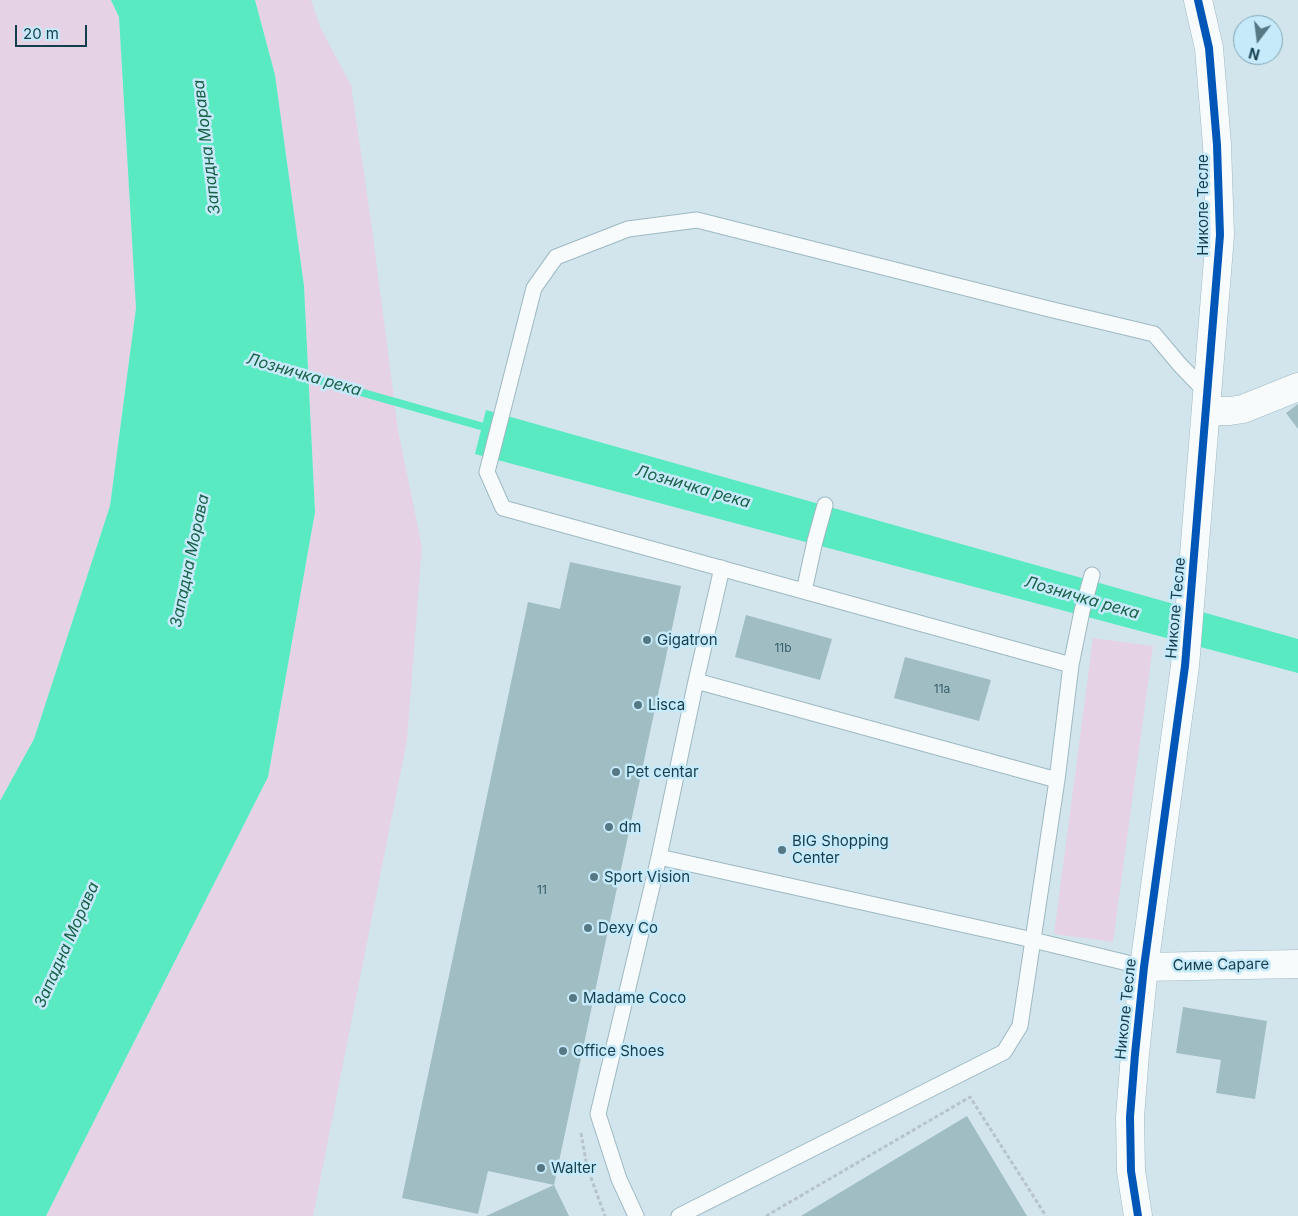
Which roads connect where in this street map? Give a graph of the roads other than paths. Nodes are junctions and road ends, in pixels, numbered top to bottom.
1 (1198, 0) edge
2 (1298, 387) edge
3 (1206, 402) junction
4 (824, 505) dead end
5 (722, 568) junction
6 (1092, 575) dead end
7 (804, 591) junction
8 (1072, 665) junction
9 (696, 681) junction
10 (1057, 780) junction
11 (659, 857) junction
12 (1033, 940) junction
13 (1298, 964) edge
14 (1144, 966) junction
15 (636, 1216) edge
16 (679, 1216) edge
17 (1138, 1216) edge

1 - 3 street, Николе Тесле
2 - 3 street
3 - 5 lane
3 - 14 street, Николе Тесле
4 - 7 lane
5 - 7 lane
5 - 9 lane
6 - 8 lane
7 - 8 lane
8 - 10 lane
9 - 10 lane
9 - 11 lane
10 - 12 lane
11 - 12 lane
11 - 15 lane
12 - 14 lane
12 - 16 lane
13 - 14 street, Симе Сараге
14 - 17 street, Николе Тесле

